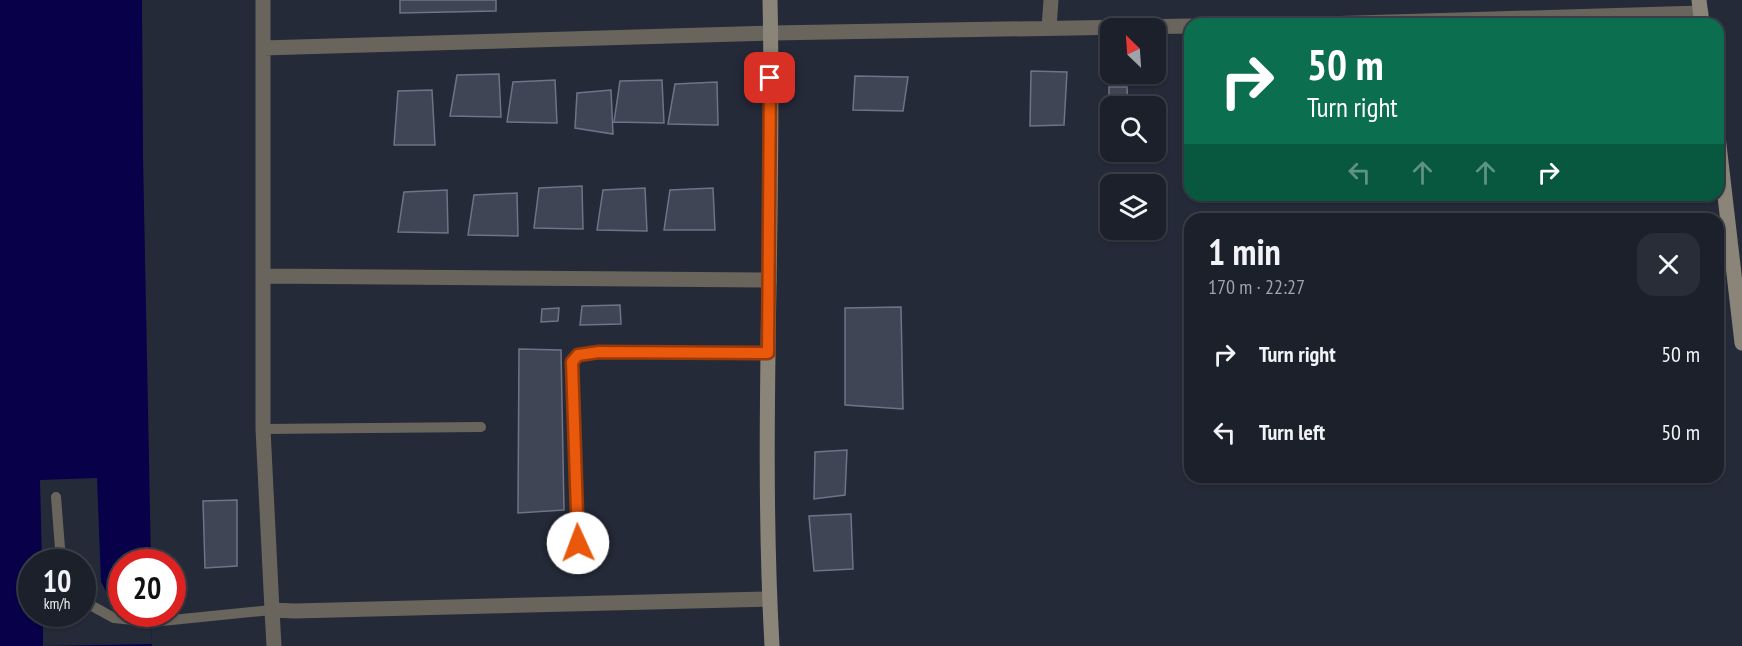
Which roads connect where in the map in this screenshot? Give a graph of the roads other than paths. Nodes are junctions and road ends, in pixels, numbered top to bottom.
1 (263, 0) edge
2 (770, 0) edge
3 (1051, 0) edge
4 (1701, 12) edge
5 (1512, 18) edge
6 (1184, 26) edge
7 (1049, 28) junction
8 (771, 33) junction
9 (263, 48) junction
10 (1724, 188) edge
11 (264, 276) junction
12 (769, 280) junction
13 (1742, 343) edge
14 (768, 353) junction
15 (481, 427) dead end
16 (263, 429) junction
17 (56, 496) dead end
18 (60, 549) edge
19 (579, 566) dead end
20 (769, 599) junction
21 (96, 608) edge
22 (272, 610) junction
23 (274, 646) edge
24 (772, 646) edge

1 - 9 street
2 - 8 street
3 - 7 street
4 - 5 street
6 - 7 street
7 - 8 street
8 - 9 street
8 - 12 street
9 - 11 street
10 - 13 street
11 - 12 street
11 - 16 street
12 - 14 street
14 - 19 lane
14 - 20 street
15 - 16 lane
16 - 22 street
17 - 18 lane
20 - 22 street
20 - 24 street
21 - 22 lane
22 - 23 street

